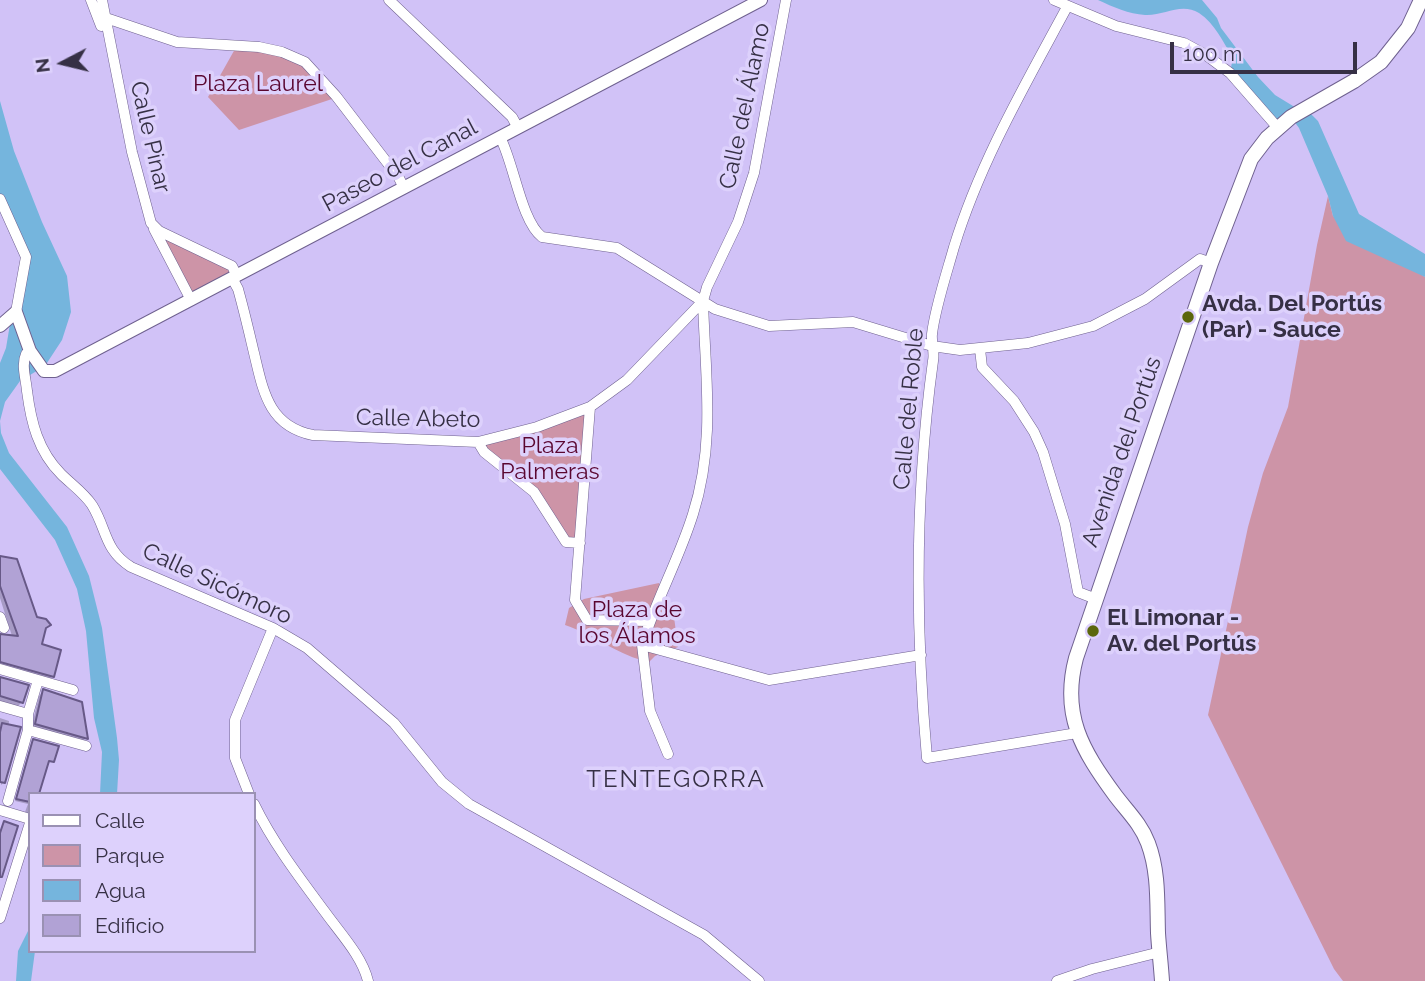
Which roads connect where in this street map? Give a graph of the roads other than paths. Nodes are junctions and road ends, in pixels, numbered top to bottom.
1 (91, 0) edge
2 (102, 0) edge
3 (388, 0) edge
4 (761, 0) edge
5 (786, 0) edge
6 (1054, 0) edge
7 (1421, 0) edge
8 (1067, 7) junction
9 (105, 20) junction
10 (112, 60) junction
11 (518, 128) junction
12 (1278, 128) junction
13 (500, 137) junction
14 (404, 188) junction
15 (0, 200) edge
16 (151, 223) junction
17 (1211, 263) junction
18 (235, 277) junction
19 (191, 300) junction
20 (703, 301) junction
21 (16, 312) junction
22 (0, 326) edge
23 (932, 346) junction
24 (980, 349) junction
25 (30, 351) junction
26 (590, 407) junction
27 (478, 442) junction
28 (580, 543) junction
29 (1096, 599) junction
30 (0, 617) edge
31 (649, 621) junction
32 (4, 628) dead end
33 (273, 628) junction
34 (642, 645) junction
35 (921, 655) junction
36 (0, 669) edge
37 (38, 680) junction
38 (73, 690) dead end
39 (0, 706) edge
40 (28, 714) junction
41 (28, 730) junction
42 (1077, 733) junction
43 (86, 746) dead end
44 (668, 754) dead end
45 (248, 792) edge
46 (8, 801) dead end
47 (256, 808) edge
48 (0, 810) edge
49 (28, 820) edge
50 (28, 827) edge
51 (0, 918) edge
52 (1160, 952) junction
53 (368, 981) edge
54 (760, 981) edge
55 (1057, 981) edge
56 (1162, 981) edge

1 - 10 street, Calle Pinar
2 - 9 street, Calle Pinar
3 - 11 street
4 - 11 street, Paseo del Canal
5 - 20 street, Calle del Álamo
6 - 8 street
7 - 12 main road, Avenida del Portús
8 - 12 street
8 - 23 street, Calle del Roble
9 - 10 street, Calle Pinar
9 - 14 street
10 - 16 street, Calle Pinar
11 - 13 street, Paseo del Canal
12 - 17 main road, Avenida del Portús
13 - 14 street, Paseo del Canal
13 - 20 street
14 - 18 street, Paseo del Canal
15 - 21 street
16 - 18 street, Calle Pinar
16 - 19 street, Calle Pinar
17 - 24 street
17 - 29 main road, Avenida del Portús
18 - 19 street, Paseo del Canal
18 - 27 street, Calle Abeto
19 - 25 street, Paseo del Canal
20 - 23 street
20 - 26 street, Calle Abeto
20 - 31 street, Calle del Álamo
21 - 22 street
21 - 25 street
23 - 24 street
23 - 35 street, Calle del Roble
24 - 29 street
25 - 33 street, Calle Sicómoro
26 - 27 street, Calle Abeto
26 - 28 street
27 - 28 street
28 - 31 street
29 - 42 main road, Avenida del Portús
30 - 32 street
31 - 34 street, Calle del Álamo
33 - 45 street
33 - 54 street, Calle Sicómoro
34 - 35 street
34 - 44 street
35 - 42 street, Calle del Roble
36 - 37 street
37 - 38 street
37 - 40 street
39 - 40 street
40 - 41 street
41 - 43 street
41 - 46 street
42 - 52 main road, Avenida del Portús
47 - 53 street
48 - 49 street
50 - 51 street
52 - 55 street
52 - 56 main road, Avenida del Portús

